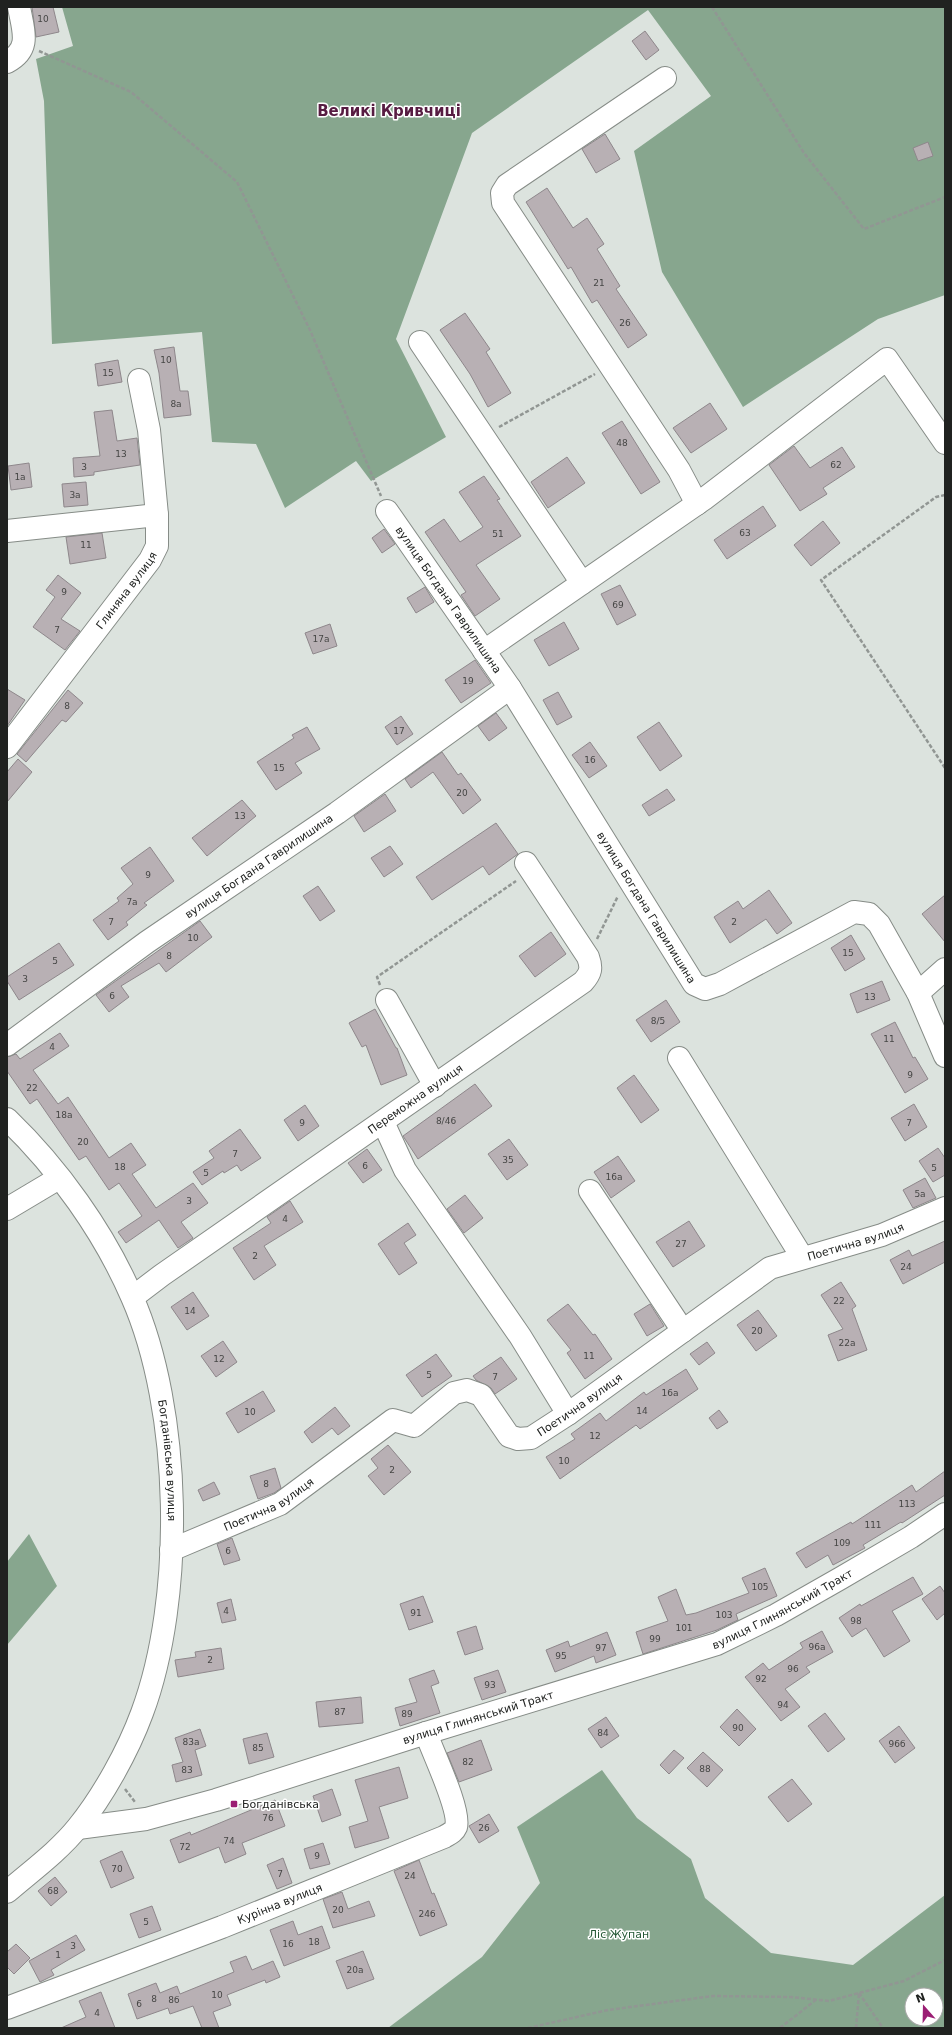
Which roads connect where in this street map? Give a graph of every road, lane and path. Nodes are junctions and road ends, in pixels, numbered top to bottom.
1 (19, 7) edge
2 (712, 7) edge
3 (24, 45) junction
4 (7, 62) edge
5 (665, 78) dead end
6 (945, 197) edge
7 (420, 342) dead end
8 (610, 366) junction
9 (139, 380) dead end
10 (483, 436) junction
11 (945, 443) edge
12 (945, 495) edge
13 (697, 504) junction
14 (388, 511) joint
15 (157, 515) junction
16 (7, 531) edge
17 (582, 583) junction
18 (484, 651) junction
19 (510, 688) junction
20 (7, 747) edge
21 (945, 768) edge
22 (528, 866) joint
23 (627, 877) junction
24 (588, 957) junction
25 (945, 969) edge
26 (918, 993) junction
27 (387, 1000) joint
28 (7, 1044) edge
29 (945, 1056) edge
30 (678, 1058) dead end
31 (435, 1086) junction
32 (7, 1119) edge
33 (383, 1122) junction
34 (59, 1178) junction
35 (590, 1191) dead end
36 (945, 1208) edge
37 (7, 1209) edge
38 (802, 1257) junction
39 (133, 1298) junction
40 (683, 1331) junction
41 (568, 1414) junction
42 (945, 1514) edge
43 (171, 1550) junction
44 (426, 1733) junction
45 (78, 1828) junction
46 (7, 1892) edge
47 (945, 1960) edge
48 (859, 1993) junction
49 (817, 1999) junction
50 (7, 2008) edge
51 (528, 2028) edge
52 (780, 2028) edge
53 (856, 2028) edge
54 (883, 2028) edge

1 - 3 street
2 - 6 path
3 - 4 street
3 - 14 path
5 - 8 street
7 - 10 street
8 - 10 path
8 - 13 street
9 - 15 street, Глиняна вулиця
10 - 17 street
11 - 13 street
12 - 21 path
13 - 17 street
14 - 18 street, вулиця Богдана Гаврилишина
15 - 16 street
15 - 20 street, Глиняна вулиця
17 - 18 street
18 - 19 street, вулиця Богдана Гаврилишина
19 - 23 street, вулиця Богдана Гаврилишина
19 - 28 street, вулиця Богдана Гаврилишина
22 - 24 street
22 - 27 path
23 - 24 path
23 - 26 street, вулиця Богдана Гаврилишина
24 - 31 street, Переможна вулиця
25 - 26 street
26 - 29 street
27 - 31 street
30 - 38 street
31 - 33 street, Переможна вулиця
32 - 34 street, Богданівська вулиця
33 - 39 street, Переможна вулиця
33 - 41 street
34 - 37 street
34 - 39 street, Богданівська вулиця
35 - 40 street
36 - 38 street, Поетична вулиця
38 - 40 street, Поетична вулиця
39 - 43 street, Богданівська вулиця
40 - 41 street, Поетична вулиця
41 - 43 street, Поетична вулиця
42 - 44 street, вулиця Глинянський Тракт
43 - 45 street, Богданівська вулиця
44 - 45 street, вулиця Глинянський Тракт
44 - 50 street, Курінна вулиця
45 - 46 street
47 - 48 path
48 - 49 path
48 - 53 path
48 - 54 path
49 - 51 path
49 - 52 path

